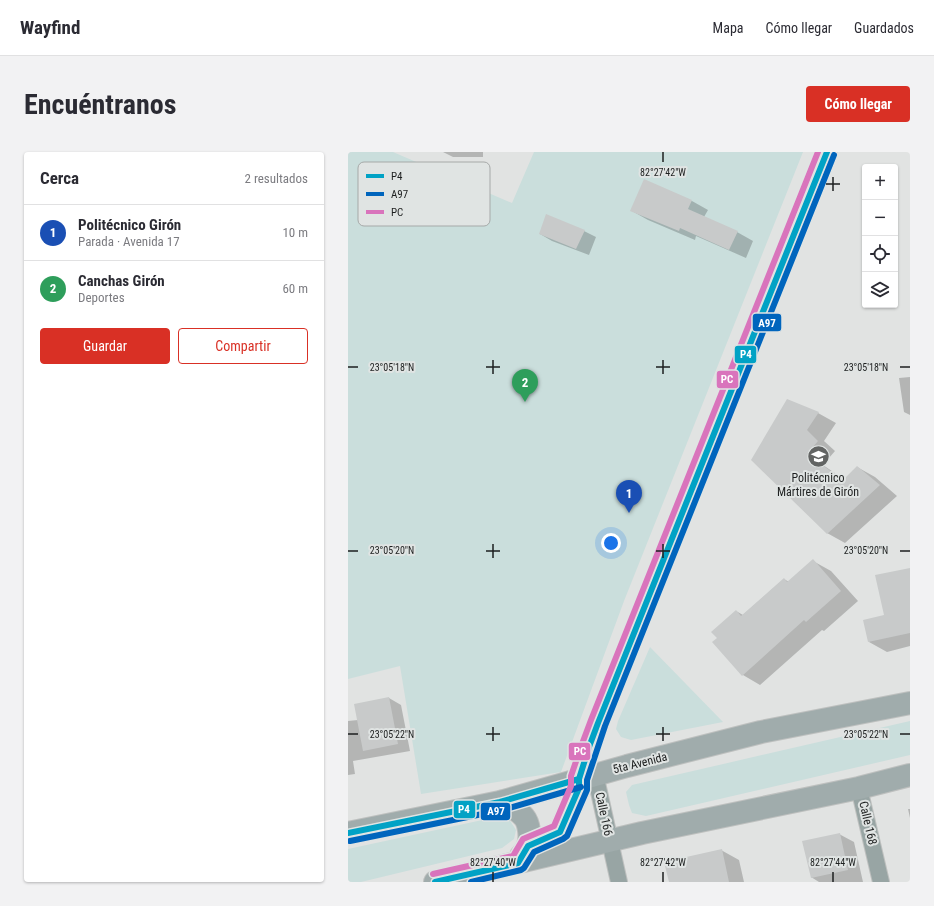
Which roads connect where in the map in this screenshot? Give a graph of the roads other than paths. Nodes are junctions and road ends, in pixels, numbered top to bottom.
1 (827, 152) edge
2 (910, 703) edge
3 (910, 775) edge
4 (587, 777) junction
5 (859, 788) junction
6 (503, 801) junction
7 (348, 833) edge
8 (610, 841) junction
9 (523, 854) junction
10 (435, 882) edge
11 (619, 882) edge
12 (881, 882) edge

1 - 4 street, Calle 166
2 - 4 highway, 5ta Avenida
3 - 5 highway
4 - 6 highway, 5ta Avenida
4 - 8 street, Calle 166
4 - 9 highway
5 - 8 highway
5 - 12 street, Calle 168
6 - 7 highway, 5ta Avenida
6 - 9 highway
8 - 9 highway
8 - 11 street, Calle 166
9 - 10 highway

